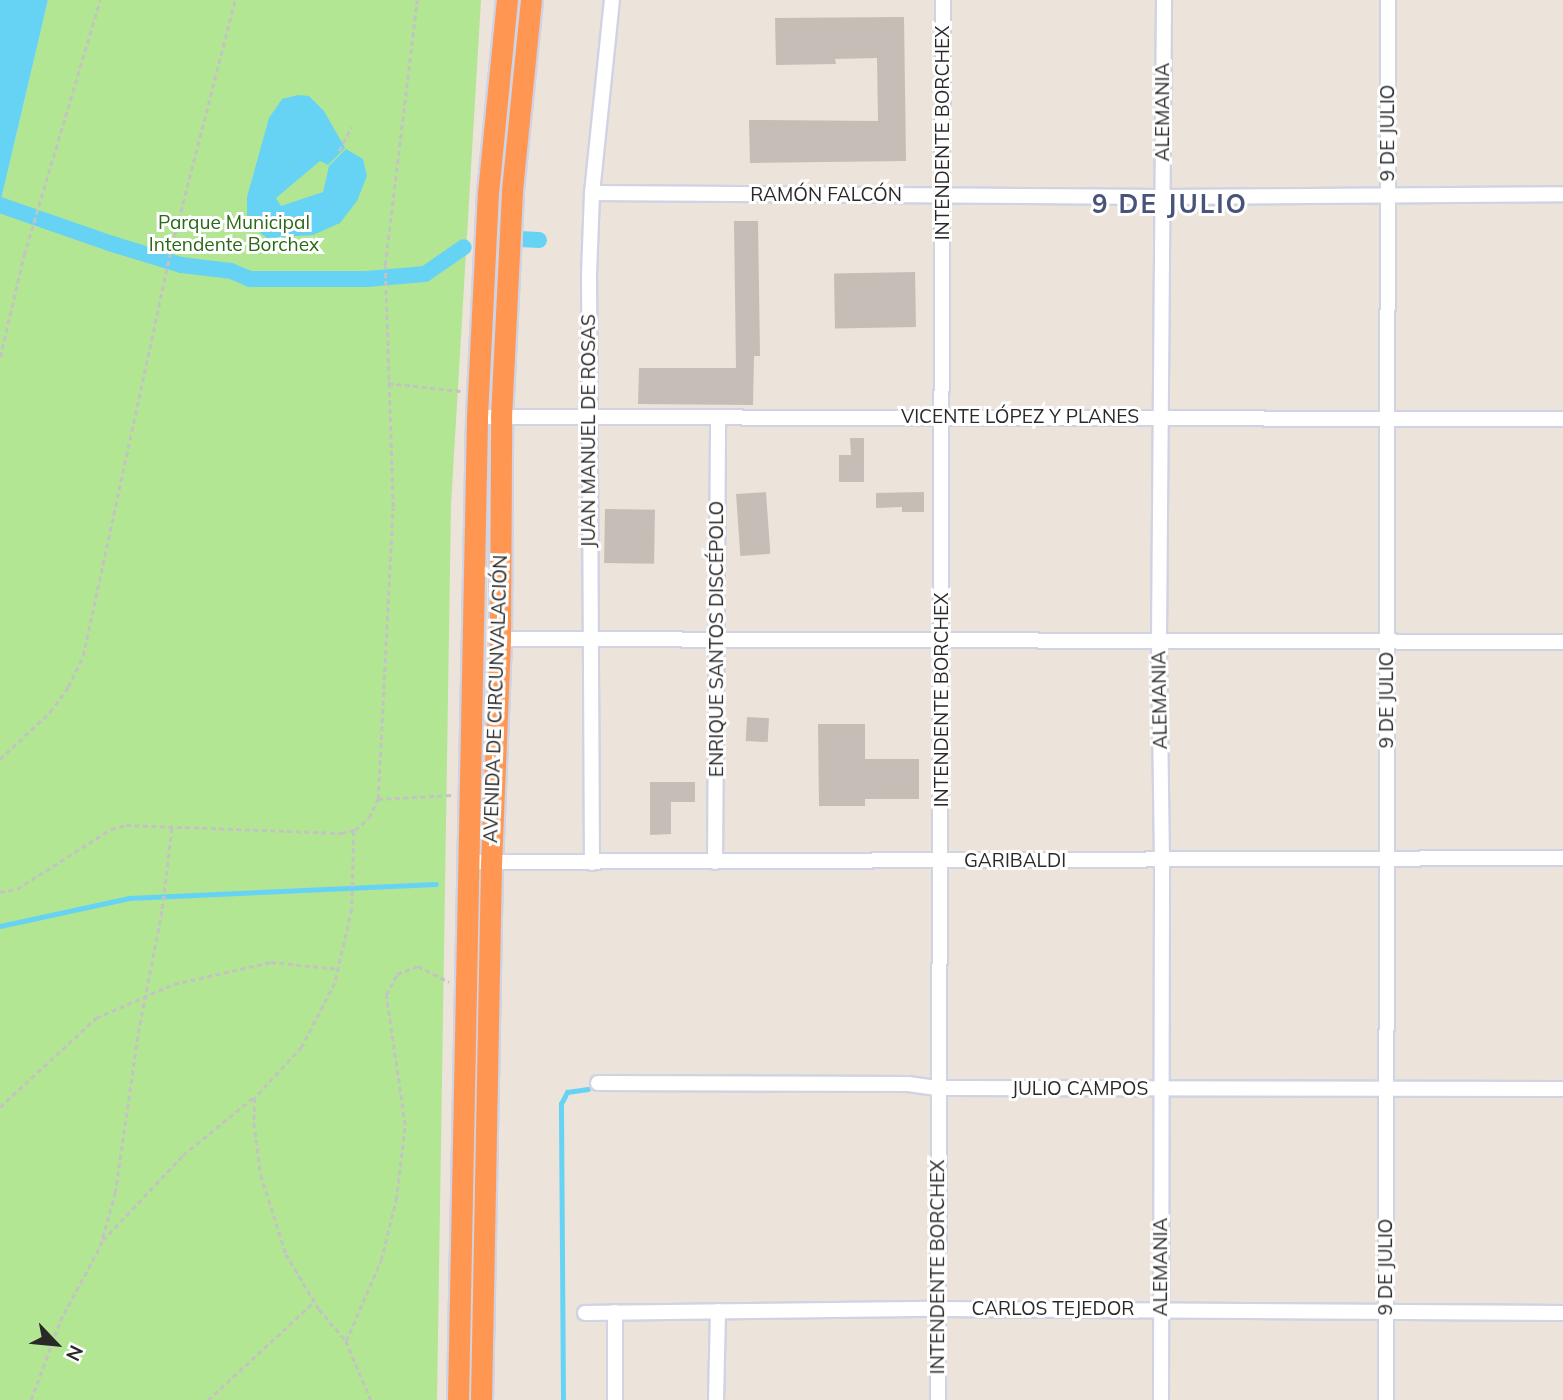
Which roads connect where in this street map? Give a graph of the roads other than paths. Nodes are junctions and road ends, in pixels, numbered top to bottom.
1 (506, 0) edge
2 (531, 0) edge
3 (612, 0) edge
4 (943, 0) edge
5 (1164, 0) edge
6 (1388, 0) edge
7 (592, 194) junction
8 (1563, 194) edge
9 (943, 195) junction
10 (1388, 195) junction
11 (1163, 197) junction
12 (477, 416) junction
13 (501, 417) junction
14 (589, 417) junction
15 (719, 417) junction
16 (944, 417) junction
17 (1163, 418) junction
18 (1387, 418) junction
19 (1563, 419) edge
20 (500, 639) junction
21 (717, 639) junction
22 (588, 640) junction
23 (1159, 640) junction
24 (1387, 641) junction
25 (942, 642) junction
26 (1563, 642) edge
27 (1387, 859) junction
28 (1563, 859) edge
29 (1162, 860) junction
30 (941, 861) junction
31 (466, 862) junction
32 (715, 862) junction
33 (592, 863) junction
34 (491, 864) junction
35 (598, 1083) dead end
36 (937, 1088) junction
37 (1162, 1089) junction
38 (1563, 1089) edge
39 (1387, 1090) junction
40 (937, 1309) junction
41 (1161, 1310) junction
42 (718, 1311) junction
43 (615, 1312) junction
44 (585, 1313) dead end
45 (1563, 1313) edge
46 (1385, 1314) junction
47 (458, 1400) edge
48 (481, 1400) edge
49 (615, 1400) edge
50 (716, 1400) edge
51 (938, 1400) edge
52 (1161, 1400) edge
53 (1386, 1400) edge

1 - 12 highway, AVENIDA DE CIRCUNVALACIÓN
2 - 13 highway, AVENIDA DE CIRCUNVALACIÓN
3 - 7 street, JUAN MANUEL DE ROSAS
4 - 9 street, INTENDENTE BORCHEX
5 - 11 street, ALEMANIA
6 - 10 street, 9 DE JULIO
7 - 9 street, RAMÓN FALCÓN
7 - 14 street, JUAN MANUEL DE ROSAS
8 - 10 street, RAMÓN FALCÓN
9 - 11 street, RAMÓN FALCÓN
9 - 16 street, INTENDENTE BORCHEX
10 - 11 street, RAMÓN FALCÓN
10 - 18 street, 9 DE JULIO
11 - 17 street, ALEMANIA
12 - 13 street, VICENTE LÓPEZ Y PLANES
12 - 31 highway, AVENIDA DE CIRCUNVALACIÓN
13 - 14 street, VICENTE LÓPEZ Y PLANES
13 - 20 highway, AVENIDA DE CIRCUNVALACIÓN
14 - 15 street, VICENTE LÓPEZ Y PLANES
14 - 22 street, JUAN MANUEL DE ROSAS
15 - 16 street, VICENTE LÓPEZ Y PLANES
15 - 21 street, ENRIQUE SANTOS DISCÉPOLO
16 - 17 street, VICENTE LÓPEZ Y PLANES
16 - 25 street, INTENDENTE BORCHEX
17 - 18 street, VICENTE LÓPEZ Y PLANES
17 - 23 street, ALEMANIA
18 - 19 street, VICENTE LÓPEZ Y PLANES
18 - 24 street, 9 DE JULIO
20 - 22 street
20 - 34 highway, AVENIDA DE CIRCUNVALACIÓN
21 - 22 street
21 - 25 street
21 - 32 street, ENRIQUE SANTOS DISCÉPOLO
22 - 33 street, JUAN MANUEL DE ROSAS
23 - 24 street
23 - 25 street
23 - 29 street, ALEMANIA
24 - 26 street
24 - 27 street, 9 DE JULIO
25 - 30 street, INTENDENTE BORCHEX
27 - 28 street, GARIBALDI
27 - 29 street, GARIBALDI
27 - 39 street, 9 DE JULIO
29 - 30 street, GARIBALDI
29 - 37 street, ALEMANIA
30 - 32 street, GARIBALDI
30 - 36 street, INTENDENTE BORCHEX
31 - 34 street, GARIBALDI
31 - 47 highway, AVENIDA DE CIRCUNVALACIÓN
32 - 33 street, GARIBALDI
33 - 34 street, GARIBALDI
34 - 48 highway, AVENIDA DE CIRCUNVALACIÓN
35 - 36 street, JULIO CAMPOS
36 - 37 street, JULIO CAMPOS
36 - 40 street, INTENDENTE BORCHEX
37 - 39 street, JULIO CAMPOS
37 - 41 street, ALEMANIA
38 - 39 street, JULIO CAMPOS
39 - 46 street, 9 DE JULIO
40 - 41 street, CARLOS TEJEDOR
40 - 42 street, CARLOS TEJEDOR
40 - 51 street, INTENDENTE BORCHEX
41 - 46 street, CARLOS TEJEDOR
41 - 52 street, ALEMANIA
42 - 43 street, CARLOS TEJEDOR
42 - 50 street
43 - 44 street, CARLOS TEJEDOR
43 - 49 street
45 - 46 street, CARLOS TEJEDOR
46 - 53 street, 9 DE JULIO

